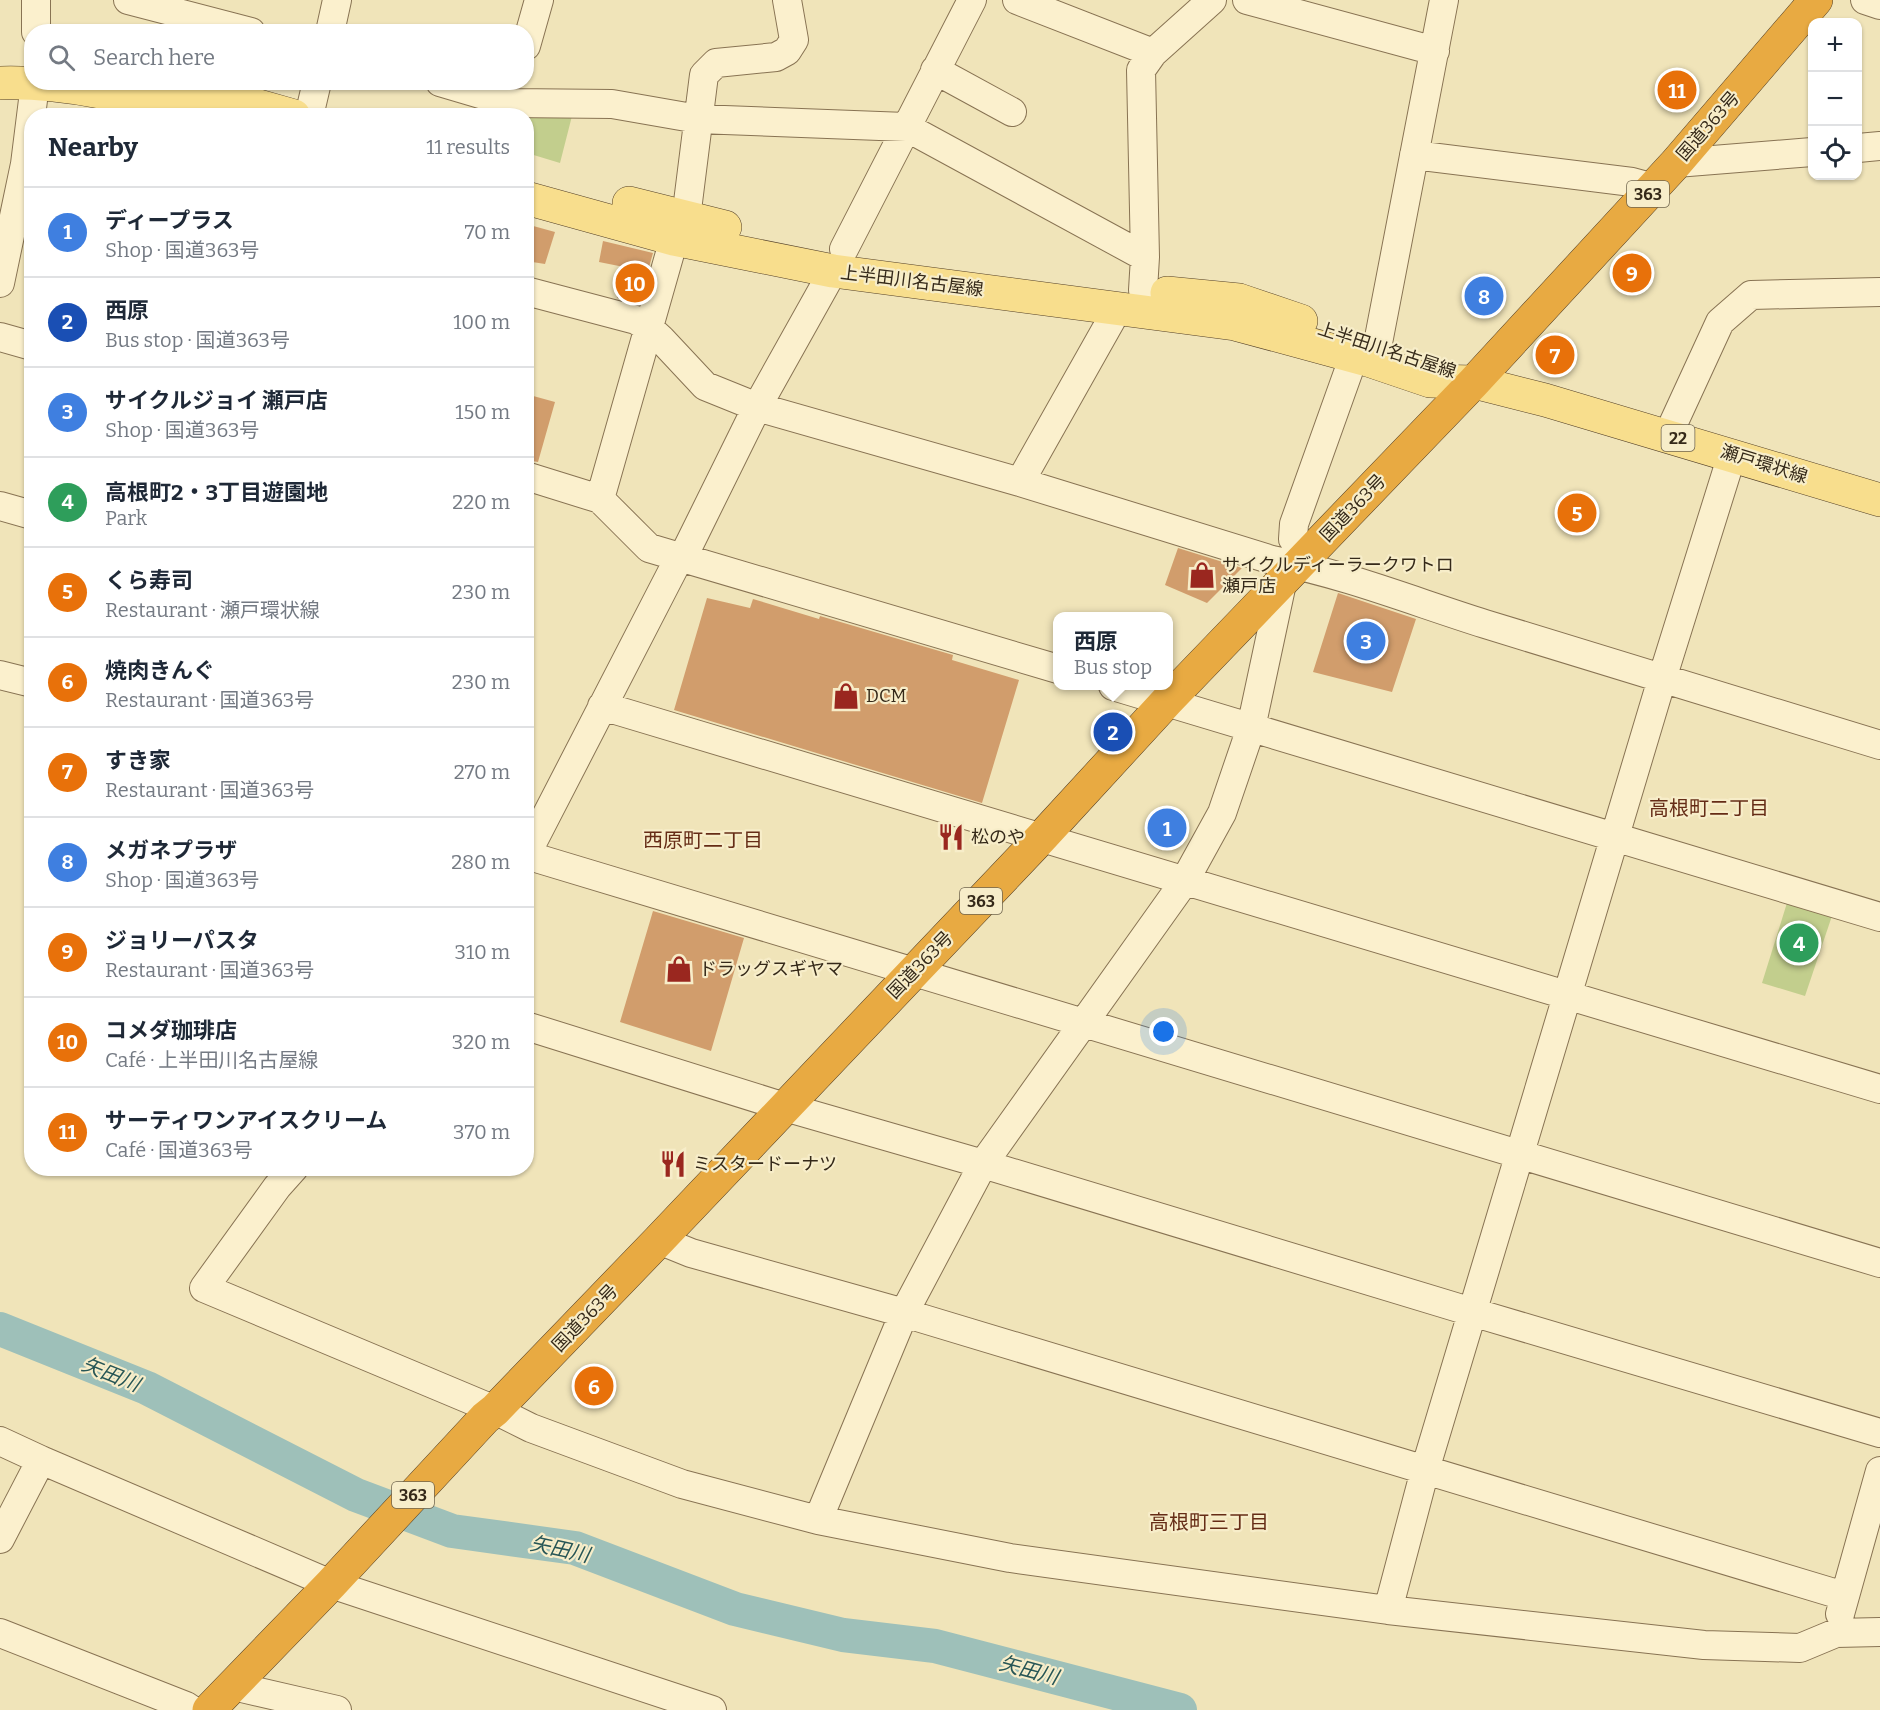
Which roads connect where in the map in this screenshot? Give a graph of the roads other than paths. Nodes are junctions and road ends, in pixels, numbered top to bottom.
1 (36, 0) edge
2 (129, 0) edge
3 (337, 0) edge
4 (539, 0) edge
5 (787, 0) edge
6 (972, 0) edge
7 (1017, 0) edge
8 (1212, 0) edge
9 (1247, 0) edge
10 (1444, 0) edge
11 (1816, 0) edge
12 (1865, 0) edge
13 (1880, 5) edge
14 (36, 24) edge
15 (220, 24) edge
16 (332, 24) edge
17 (532, 24) edge
18 (1435, 51) junction
19 (1153, 53) junction
20 (935, 70) junction
21 (17, 72) edge
22 (92, 90) edge
23 (202, 90) edge
24 (315, 90) edge
25 (472, 90) edge
26 (512, 100) edge
27 (168, 108) edge
28 (266, 108) edge
29 (311, 108) edge
30 (1012, 112) dead end
31 (698, 119) junction
32 (906, 127) junction
33 (24, 131) edge
34 (1880, 146) edge
35 (1862, 148) edge
36 (1808, 152) edge
37 (1414, 155) junction
38 (1676, 164) junction
39 (534, 179) edge
40 (24, 182) edge
41 (1654, 188) junction
42 (534, 200) edge
43 (680, 229) junction
44 (1145, 257) junction
45 (839, 260) junction
46 (0, 283) edge
47 (1880, 292) edge
48 (534, 293) edge
49 (1130, 299) junction
50 (649, 328) junction
51 (0, 338) edge
52 (24, 344) edge
53 (1366, 349) junction
54 (1474, 382) junction
55 (757, 407) junction
56 (1668, 435) junction
57 (1732, 455) junction
58 (534, 478) edge
59 (1020, 482) junction
60 (600, 499) junction
61 (1880, 500) edge
62 (0, 506) edge
63 (24, 513) edge
64 (683, 557) junction
65 (1297, 567) junction
66 (1053, 668) edge
67 (0, 675) edge
68 (1662, 679) junction
69 (24, 681) edge
70 (1127, 690) edge
71 (1167, 701) junction
72 (602, 706) junction
73 (1251, 728) junction
74 (1880, 745) edge
75 (1042, 837) junction
76 (1615, 837) junction
77 (534, 839) edge
78 (534, 857) edge
79 (1184, 882) junction
80 (1880, 916) edge
81 (914, 972) junction
82 (1568, 996) junction
83 (1085, 1023) junction
84 (534, 1029) edge
85 (1880, 1089) edge
86 (785, 1107) junction
87 (1520, 1155) junction
88 (983, 1164) junction
89 (287, 1176) edge
90 (659, 1240) junction
91 (1880, 1263) edge
92 (1472, 1312) junction
93 (904, 1313) junction
94 (490, 1414) junction
95 (1880, 1433) edge
96 (0, 1441) edge
97 (41, 1460) junction
98 (1425, 1470) junction
99 (1880, 1472) edge
100 (818, 1520) junction
101 (0, 1539) edge
102 (335, 1579) junction
103 (1844, 1596) junction
104 (1388, 1610) junction
105 (1880, 1632) edge
106 (0, 1633) edge
107 (1836, 1633) junction
108 (233, 1686) junction
109 (192, 1710) edge
110 (209, 1710) edge
111 (337, 1710) edge
112 (712, 1710) edge

1 - 14 street
2 - 15 street
3 - 16 street
4 - 17 street
5 - 31 street
6 - 20 street
7 - 19 street
8 - 19 street
9 - 18 street
10 - 18 street
11 - 38 highway, 国道363号 / 363
12 - 13 street
18 - 37 street
19 - 44 street
20 - 30 street
20 - 32 street
21 - 33 street
22 - 27 main road
23 - 28 main road
24 - 29 street
25 - 26 street
26 - 31 street
31 - 32 street
31 - 43 street
32 - 44 street
32 - 45 street
34 - 35 street
36 - 38 street
37 - 41 street
37 - 53 street
38 - 41 highway, 国道363号 / 363
39 - 43 main road, 上半田川名古屋線
40 - 46 street
41 - 54 highway, 国道363号 / 363
42 - 43 main road, 上半田川名古屋線
43 - 45 main road, 上半田川名古屋線
43 - 50 street
44 - 49 street
45 - 49 main road, 上半田川名古屋線
45 - 55 street
47 - 56 street
48 - 50 street
49 - 53 main road, 上半田川名古屋線
49 - 59 street
50 - 55 street
50 - 60 street
51 - 52 street
53 - 54 main road, 上半田川名古屋線
53 - 65 street
54 - 56 main road, 瀬戸環状線 / 22
54 - 65 highway, 国道363号 / 363
55 - 59 street
55 - 64 street
56 - 57 main road, 瀬戸環状線 / 22
57 - 61 main road, 瀬戸環状線 / 22
57 - 68 street
58 - 60 street
59 - 65 street
60 - 64 street
62 - 63 street
64 - 66 street
64 - 72 street
65 - 68 street
65 - 71 highway, 国道363号 / 363
65 - 73 street
67 - 69 street
68 - 74 street
68 - 76 street
70 - 71 street
71 - 73 street
71 - 75 highway, 国道363号 / 363
72 - 75 street
72 - 77 street
73 - 76 street
73 - 79 street
75 - 79 street
75 - 81 highway, 国道363号 / 363
76 - 80 street
76 - 82 street
78 - 81 street
79 - 82 street
79 - 83 street
81 - 83 street
81 - 86 highway, 国道363号 / 363
82 - 85 street
82 - 87 street
83 - 87 street
83 - 88 street
84 - 86 street
86 - 88 street
86 - 90 highway, 国道363号 / 363
87 - 91 street
87 - 92 street
88 - 92 street
88 - 93 street
89 - 94 street
90 - 93 street
90 - 94 highway, 国道363号 / 363
92 - 95 street
92 - 98 street
93 - 98 street
93 - 100 street
94 - 100 street
94 - 102 highway, 国道363号 / 363
96 - 97 street
97 - 101 street
97 - 102 street
98 - 103 street
98 - 104 street
99 - 103 street
100 - 104 street
102 - 108 highway, 国道363号 / 363
102 - 112 street
103 - 107 street
104 - 107 street
105 - 107 street
106 - 109 street
108 - 110 highway, 国道363号 / 363
108 - 111 street

